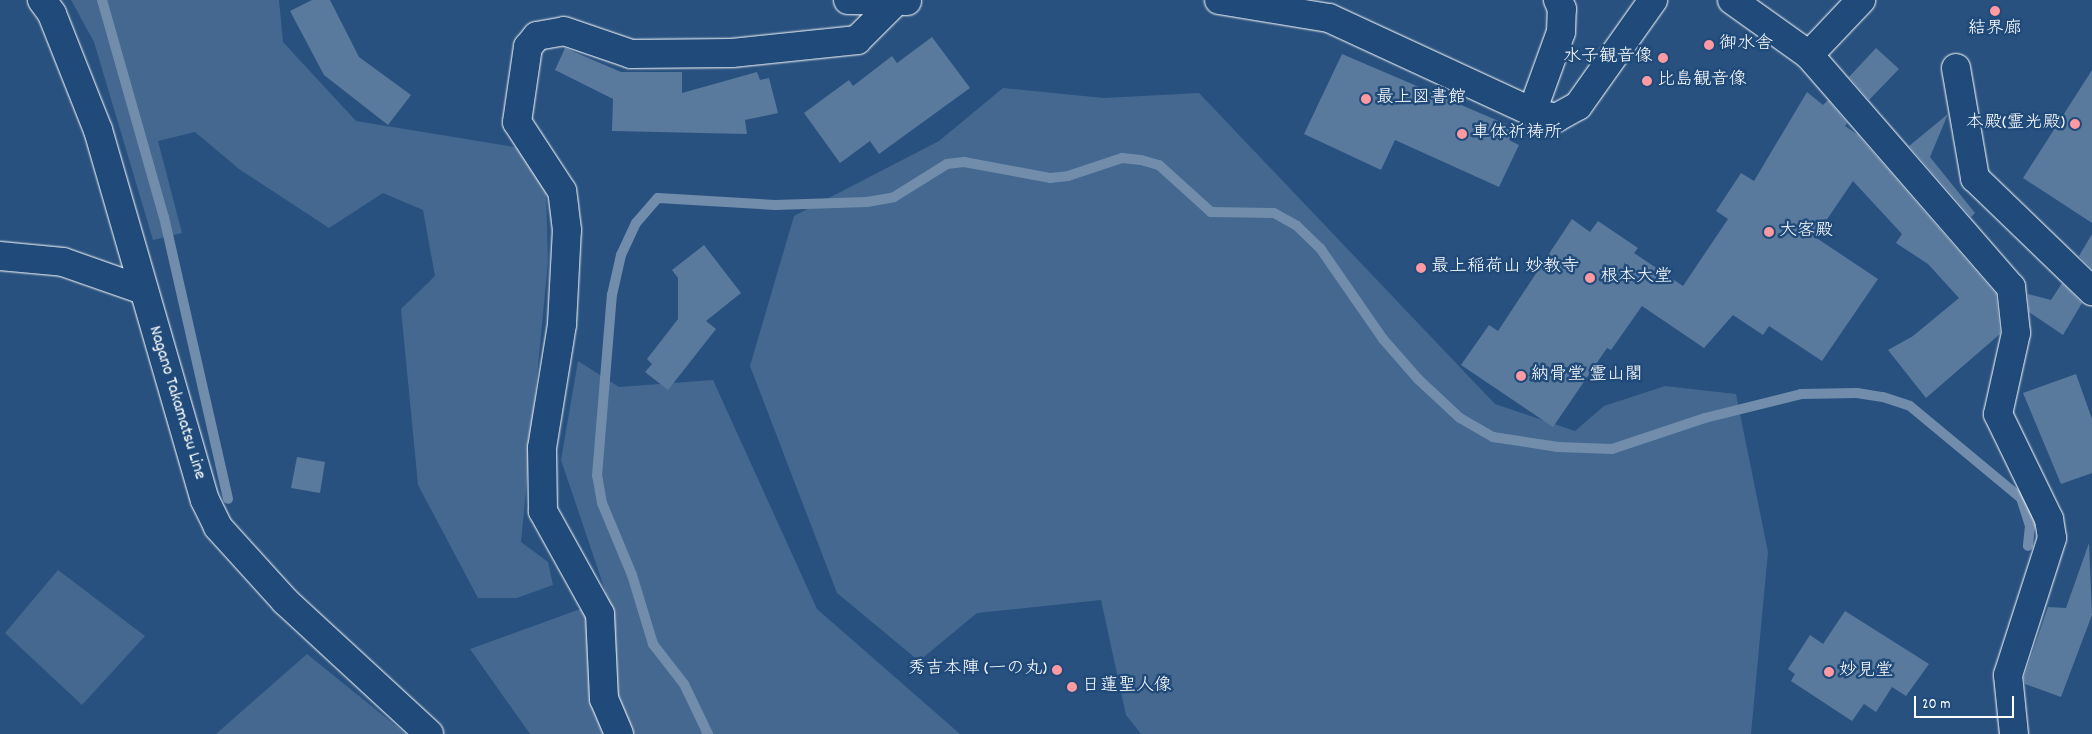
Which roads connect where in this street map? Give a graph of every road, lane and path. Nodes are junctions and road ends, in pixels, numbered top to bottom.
1 (42, 0) edge
2 (848, 0) edge
3 (1219, 0) edge
4 (1558, 0) edge
5 (1653, 0) edge
6 (1732, 0) edge
7 (1861, 0) edge
8 (904, 1) edge
9 (1809, 56) junction
10 (1956, 68) dead end
11 (1532, 112) junction
12 (0, 256) edge
13 (142, 290) junction
14 (2092, 291) edge
15 (429, 734) edge
16 (619, 734) edge
17 (2014, 734) edge

1 - 13 street, Nagano Takamatsu Line
2 - 8 street
3 - 11 street
4 - 11 street
5 - 11 street
6 - 9 street
7 - 9 street
8 - 16 street
9 - 17 street
10 - 14 street
12 - 13 street
13 - 15 street, Nagano Takamatsu Line

